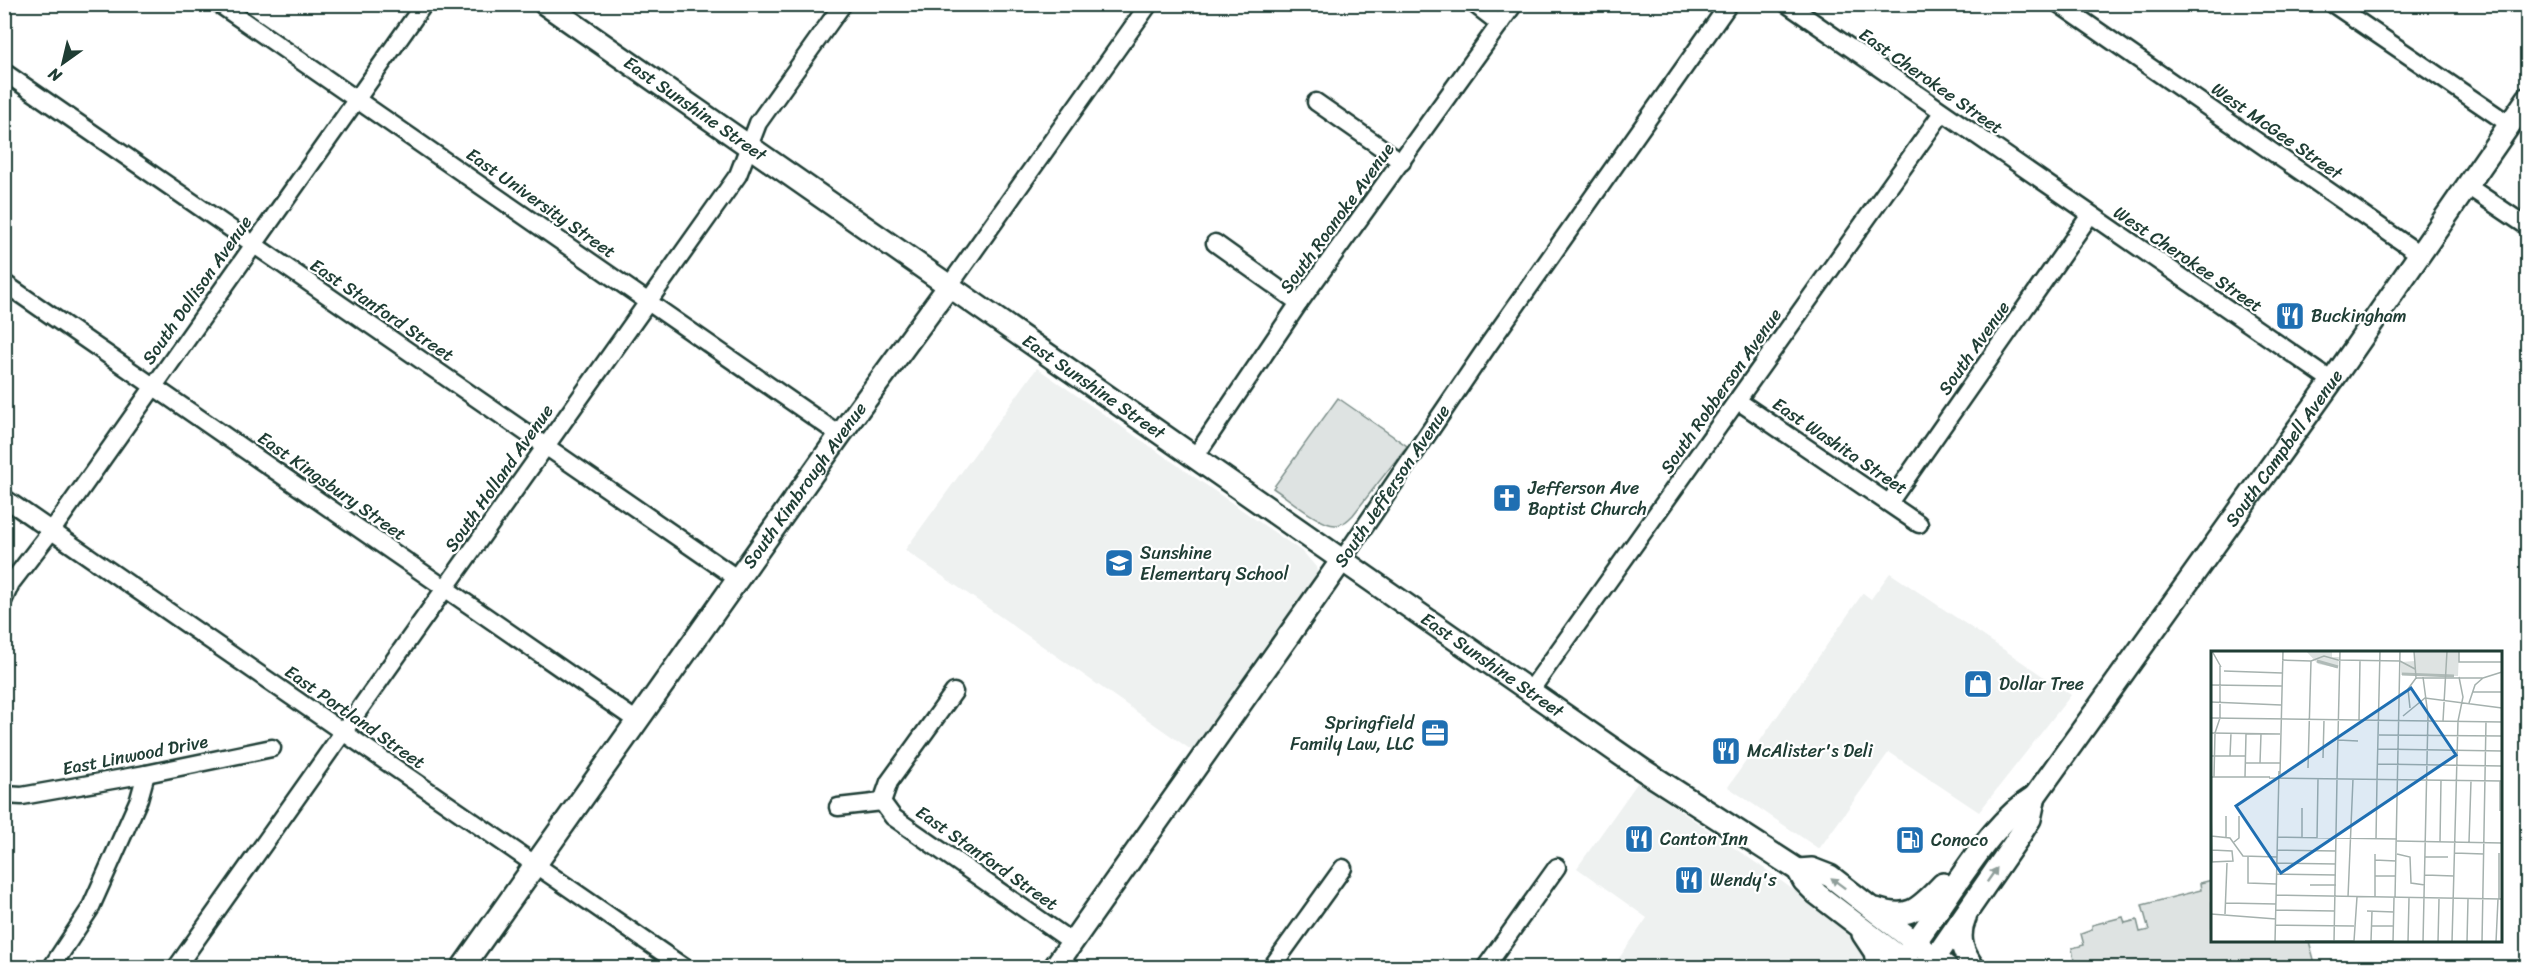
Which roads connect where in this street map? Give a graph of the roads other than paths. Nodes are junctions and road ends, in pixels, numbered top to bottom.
1 (219, 4) edge
2 (424, 4) edge
3 (545, 4) edge
4 (843, 4) edge
5 (1149, 4) edge
6 (1474, 4) edge
7 (1514, 4) edge
8 (1730, 4) edge
9 (1787, 4) edge
10 (2059, 4) edge
11 (2333, 4) edge
12 (1500, 24) junction
13 (4, 72) edge
14 (2528, 98) edge
15 (356, 99) junction
16 (1316, 102) dead end
17 (1942, 113) junction
18 (2509, 124) junction
19 (749, 147) junction
20 (1402, 162) junction
21 (2022, 169) joint
22 (2466, 185) junction
23 (2090, 216) junction
24 (2528, 228) edge
25 (1215, 243) dead end
26 (253, 244) junction
27 (2418, 253) junction
28 (4, 284) edge
29 (949, 286) junction
30 (647, 300) junction
31 (1299, 303) junction
32 (2332, 381) junction
33 (153, 386) junction
34 (1738, 401) junction
35 (840, 435) junction
36 (546, 445) junction
37 (1195, 457) junction
38 (4, 498) edge
39 (1889, 503) junction
40 (1919, 524) dead end
41 (52, 531) junction
42 (1342, 560) junction
43 (738, 579) junction
44 (445, 588) junction
45 (4, 599) edge
46 (1530, 691) junction
47 (954, 692) dead end
48 (637, 721) junction
49 (342, 733) junction
50 (272, 748) dead end
51 (146, 774) junction
52 (4, 795) edge
53 (2035, 796) junction
54 (882, 802) junction
55 (838, 807) dead end
56 (1970, 864) junction
57 (535, 865) junction
58 (1557, 867) dead end
59 (1343, 868) dead end
60 (1798, 870) junction
61 (1868, 906) junction
62 (1970, 907) junction
63 (1856, 924) junction
64 (1072, 942) junction
65 (1916, 943) junction
66 (1937, 964) edge
67 (1905, 965) edge
68 (51, 968) edge
69 (176, 968) edge
70 (462, 968) edge
71 (685, 968) edge
72 (1054, 968) edge
73 (1271, 968) edge
74 (1485, 968) edge
75 (1878, 968) edge
76 (1974, 968) edge

1 - 15 street, East University Street
2 - 15 street, South Dollison Avenue
3 - 19 main road, East Sunshine Street
4 - 19 street, South Holland Avenue
5 - 29 street, South Kimbrough Avenue
6 - 12 street
7 - 12 street, South Roanoke Avenue
8 - 42 street, South Jefferson Avenue
9 - 17 street, East Cherokee Street
10 - 27 street, West McGee Street
11 - 18 street
12 - 20 street, South Roanoke Avenue
13 - 26 street, East Stanford Street
14 - 18 main road, South Campbell Avenue
15 - 26 street, South Dollison Avenue
15 - 30 street, East University Street
16 - 20 street
17 - 21 street, East Cherokee Street
17 - 34 street, South Robberson Avenue
18 - 22 main road, South Campbell Avenue
19 - 29 main road, East Sunshine Street
19 - 30 street, South Holland Avenue
20 - 31 street, South Roanoke Avenue
21 - 23 street, West Cherokee Street
22 - 24 street
22 - 27 main road, South Campbell Avenue
23 - 32 street, West Cherokee Street
23 - 39 street, South Avenue
25 - 31 street
26 - 33 street, South Dollison Avenue
26 - 36 street, East Stanford Street
27 - 32 main road, South Campbell Avenue
28 - 33 street, East Kingsbury Street
29 - 35 main road, South Kimbrough Avenue
29 - 37 main road, East Sunshine Street
30 - 35 street, East University Street
30 - 36 street, South Holland Avenue
31 - 37 street, South Roanoke Avenue
32 - 53 main road, South Campbell Avenue
33 - 41 street, South Dollison Avenue
33 - 44 street, East Kingsbury Street
34 - 39 street, East Washita Street
34 - 46 street, South Robberson Avenue
35 - 43 main road, South Kimbrough Avenue
36 - 43 street, East Stanford Street
36 - 44 street, South Holland Avenue
37 - 42 main road, East Sunshine Street
38 - 41 street, East Portland Street
39 - 40 street, East Washita Street
41 - 45 street, South Dollison Avenue
41 - 49 street, East Portland Street
42 - 46 main road, East Sunshine Street
42 - 64 main road, South Jefferson Avenue
43 - 48 main road, South Kimbrough Avenue
44 - 48 street, East Kingsbury Street
44 - 49 street, South Holland Avenue
46 - 60 main road, East Sunshine Street
47 - 54 street
48 - 57 main road, South Kimbrough Avenue
49 - 57 street, East Portland Street
49 - 69 street, South Holland Avenue
50 - 51 street, East Linwood Drive
51 - 52 street, East Linwood Drive
51 - 68 street
53 - 56 main road, South Campbell Avenue
62 -> 53 main road, South Campbell Avenue
54 - 55 street
54 - 64 street, East Stanford Street
56 - 61 main road
56 - 65 main road, South Campbell Avenue
57 - 70 main road, South Kimbrough Avenue
57 - 71 street, East Portland Street
58 - 74 street
59 - 73 street
61 -> 60 main road
60 - 63 main road
61 - 65 main road
62 - 66 main road, South Campbell Avenue
62 - 76 main road
63 - 67 main road
63 - 75 main road
64 - 72 main road, South Jefferson Avenue
65 - 66 main road
65 - 67 main road, South Campbell Avenue

